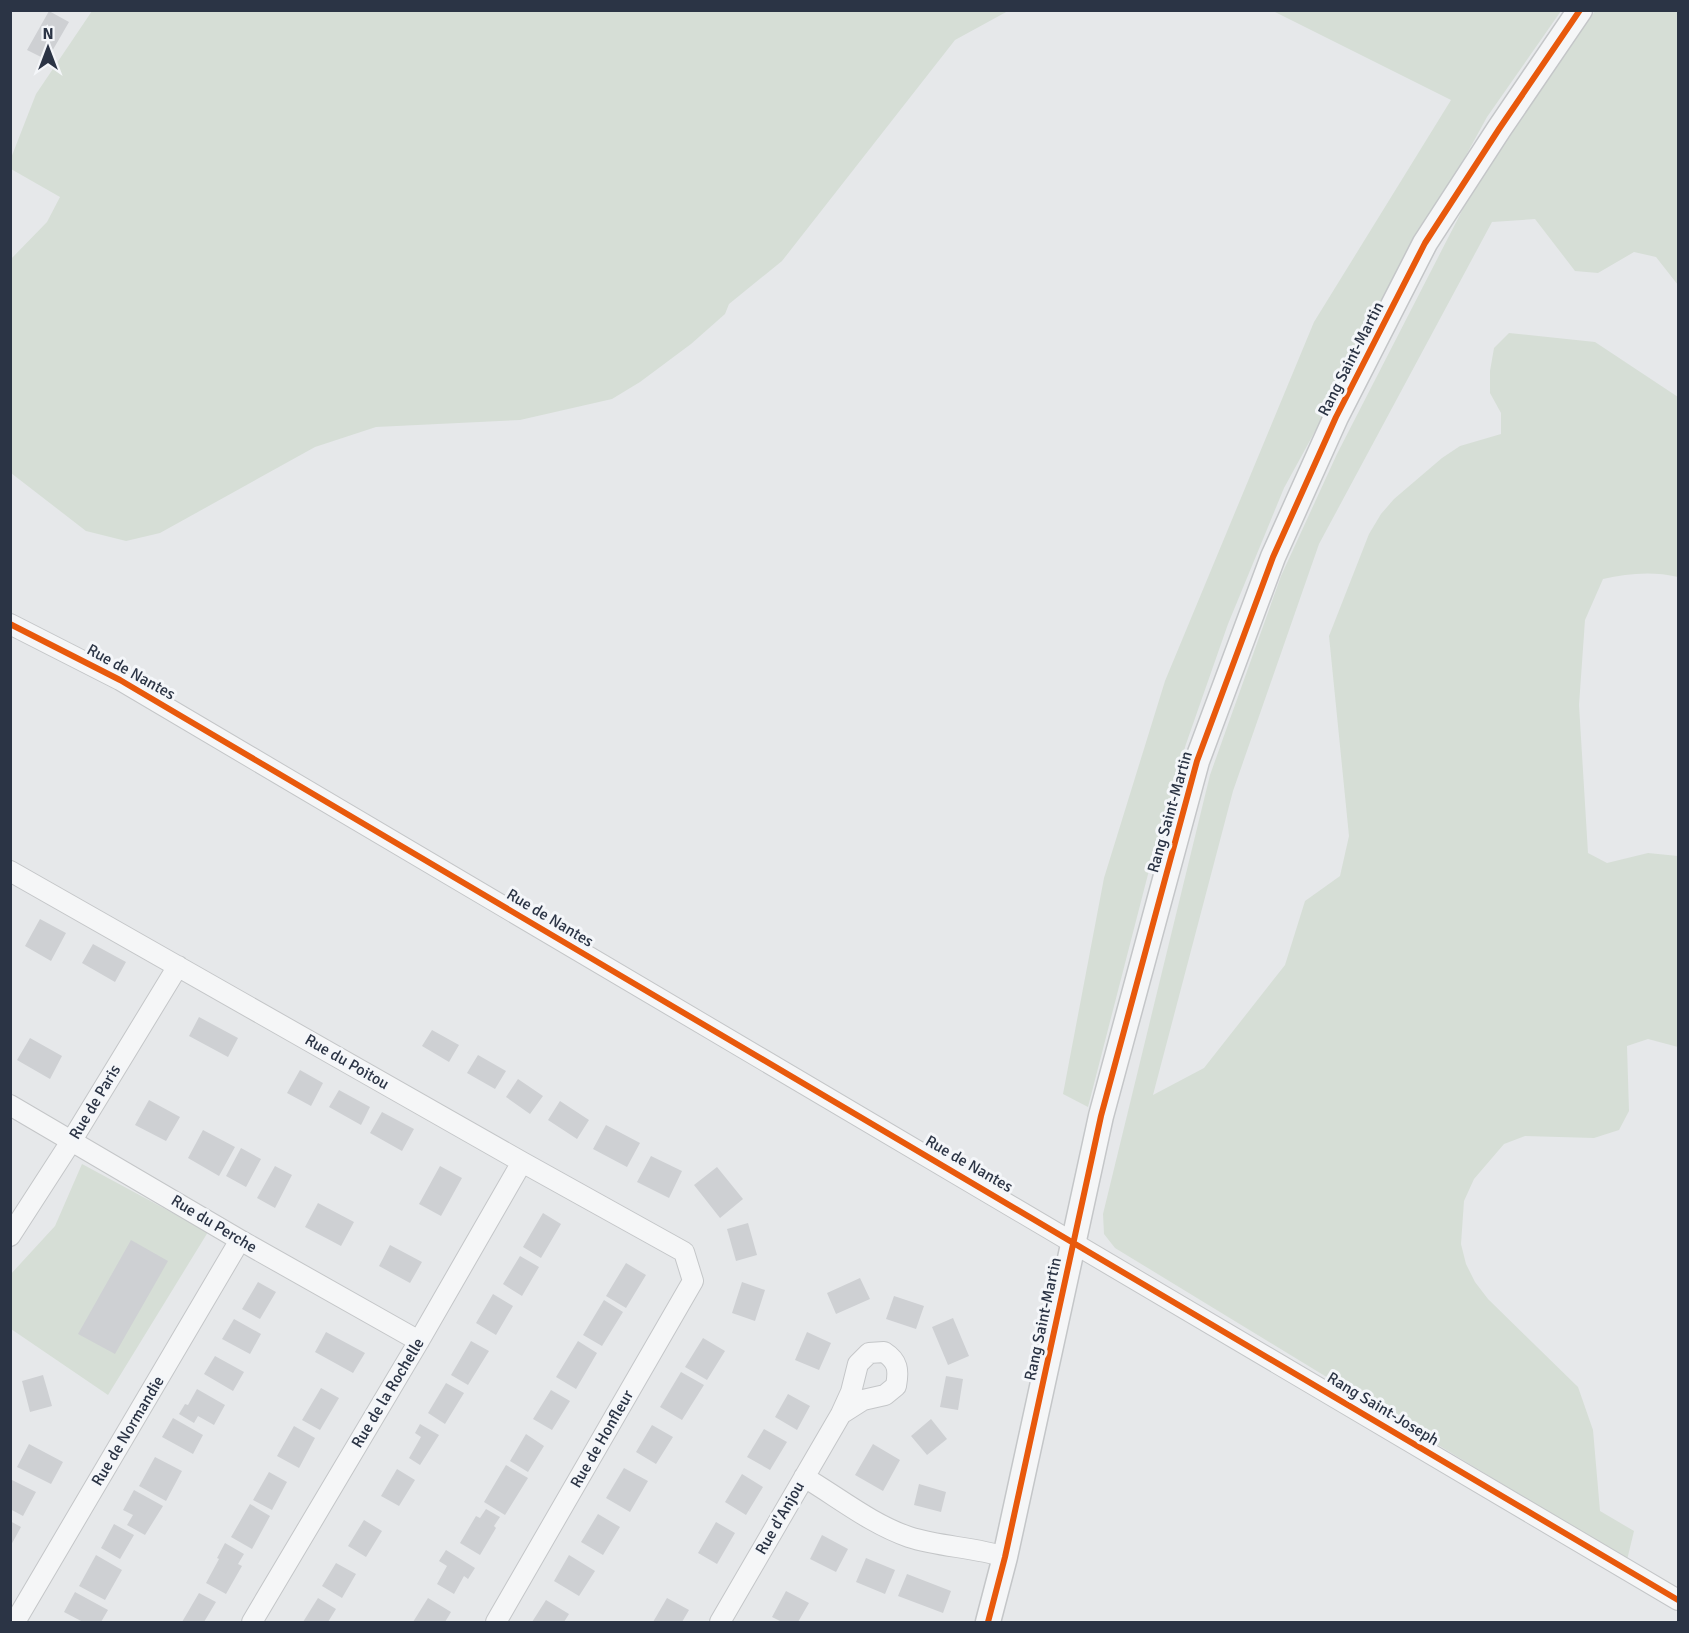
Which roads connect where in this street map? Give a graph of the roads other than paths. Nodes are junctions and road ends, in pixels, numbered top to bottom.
1 (1580, 10) edge
2 (10, 624) edge
3 (10, 871) edge
4 (178, 966) junction
5 (10, 1105) edge
6 (72, 1140) junction
7 (522, 1162) junction
8 (10, 1236) edge
9 (240, 1240) junction
10 (1073, 1241) junction
11 (684, 1252) joint
12 (419, 1341) junction
13 (841, 1414) dead end
14 (804, 1477) junction
15 (1005, 1557) junction
16 (1678, 1600) edge
17 (15, 1623) edge
18 (252, 1623) edge
19 (496, 1623) edge
20 (720, 1623) edge
21 (988, 1623) edge

1 - 10 street, Rang Saint-Martin
2 - 10 street, Rue de Nantes
3 - 4 street, Rue du Poitou
4 - 6 street, Rue de Paris
4 - 7 street, Rue du Poitou
5 - 6 street, Rue du Perche
6 - 8 street, Rue de Paris
6 - 9 street, Rue du Perche
7 - 11 street, Rue du Poitou
7 - 12 street, Rue de la Rochelle
9 - 12 street, Rue du Perche
9 - 17 street, Rue de Normandie
10 - 15 street, Rang Saint-Martin
10 - 16 street, Rang Saint-Joseph
11 - 19 street, Rue de Honfleur
12 - 18 street, Rue de la Rochelle
13 - 14 street, Rue d'Anjou
14 - 15 street
14 - 20 street, Rue d'Anjou
15 - 21 street, Rang Saint-Martin

